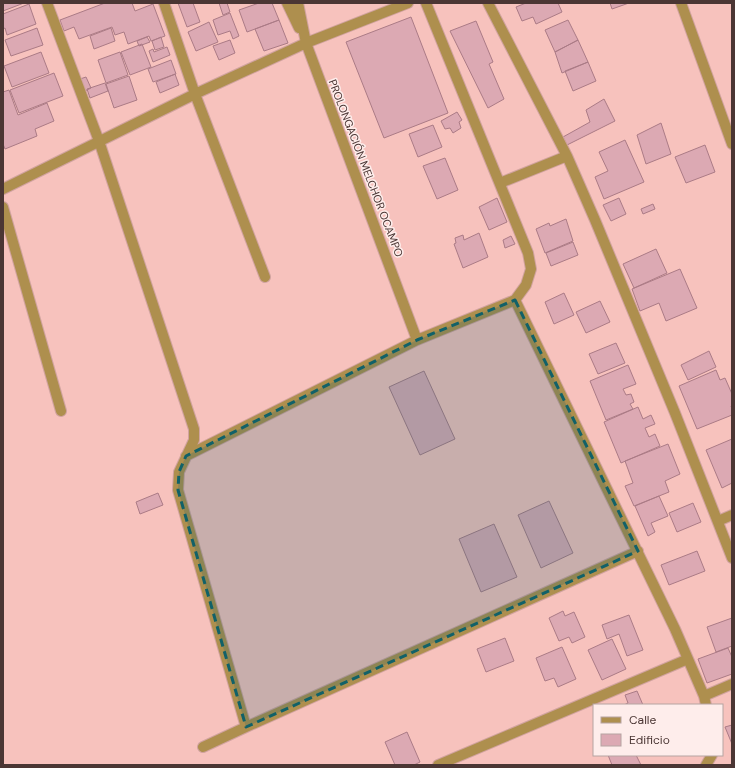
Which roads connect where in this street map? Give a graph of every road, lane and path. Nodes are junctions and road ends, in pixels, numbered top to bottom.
1 (47, 3) edge
2 (164, 3) edge
3 (287, 3) edge
4 (298, 3) edge
5 (408, 3) edge
6 (426, 3) edge
7 (488, 3) edge
8 (681, 3) edge
9 (306, 43) junction
10 (195, 94) junction
11 (99, 141) junction
12 (732, 144) edge
13 (567, 156) junction
14 (500, 183) junction
15 (3, 189) edge
16 (3, 207) edge
17 (265, 277) dead end
18 (515, 300) junction
19 (417, 340) junction
20 (60, 411) dead end
21 (186, 456) junction
22 (732, 515) edge
23 (718, 521) junction
24 (638, 551) junction
25 (732, 558) edge
26 (688, 659) junction
27 (732, 684) edge
28 (705, 700) edge
29 (246, 727) junction
30 (203, 747) dead end
31 (711, 756) edge
32 (438, 765) edge
33 (706, 765) edge

1 - 11 street
2 - 10 street
3 - 9 street
4 - 9 street, PROLONGACIÓN MELCHOR OCAMPO
5 - 9 street
6 - 14 street
7 - 13 street
8 - 12 street
9 - 10 street
9 - 19 street, PROLONGACIÓN MELCHOR OCAMPO
10 - 11 street
10 - 17 street
11 - 15 street
11 - 21 street
13 - 14 street
13 - 23 street
14 - 18 street
16 - 20 street
18 - 19 street
18 - 24 street
19 - 21 street
21 - 29 street
22 - 23 street
23 - 25 street
24 - 26 street
24 - 29 street
26 - 28 street
26 - 32 street
27 - 28 street
29 - 30 street
31 - 33 street

